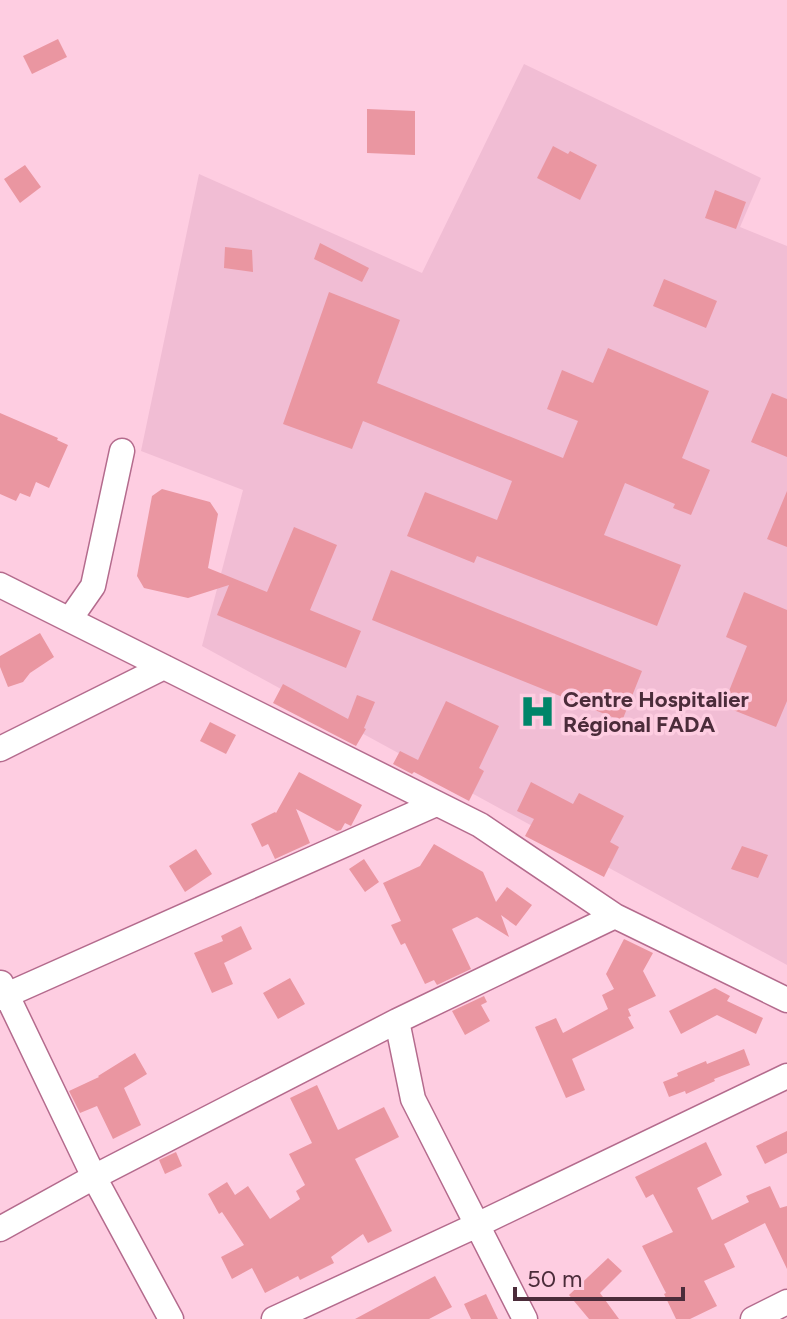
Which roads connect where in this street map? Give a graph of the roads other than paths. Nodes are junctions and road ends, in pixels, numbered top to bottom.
1 (122, 451) dead end
2 (0, 585) edge
3 (70, 619) junction
4 (164, 667) junction
5 (0, 749) edge
6 (436, 804) junction
7 (615, 916) junction
8 (3, 991) edge
9 (787, 1000) edge
10 (397, 1021) junction
11 (787, 1076) edge
12 (94, 1177) junction
13 (477, 1225) junction
14 (0, 1229) edge
15 (171, 1319) edge
16 (274, 1319) edge
17 (525, 1319) edge

1 - 3 street
2 - 3 street
3 - 4 street
4 - 5 street
4 - 6 street
6 - 7 street
6 - 8 street
7 - 9 street
7 - 10 street
8 - 12 street
10 - 12 street
10 - 13 street
11 - 13 street
12 - 14 street
12 - 15 street
13 - 16 street
13 - 17 street

